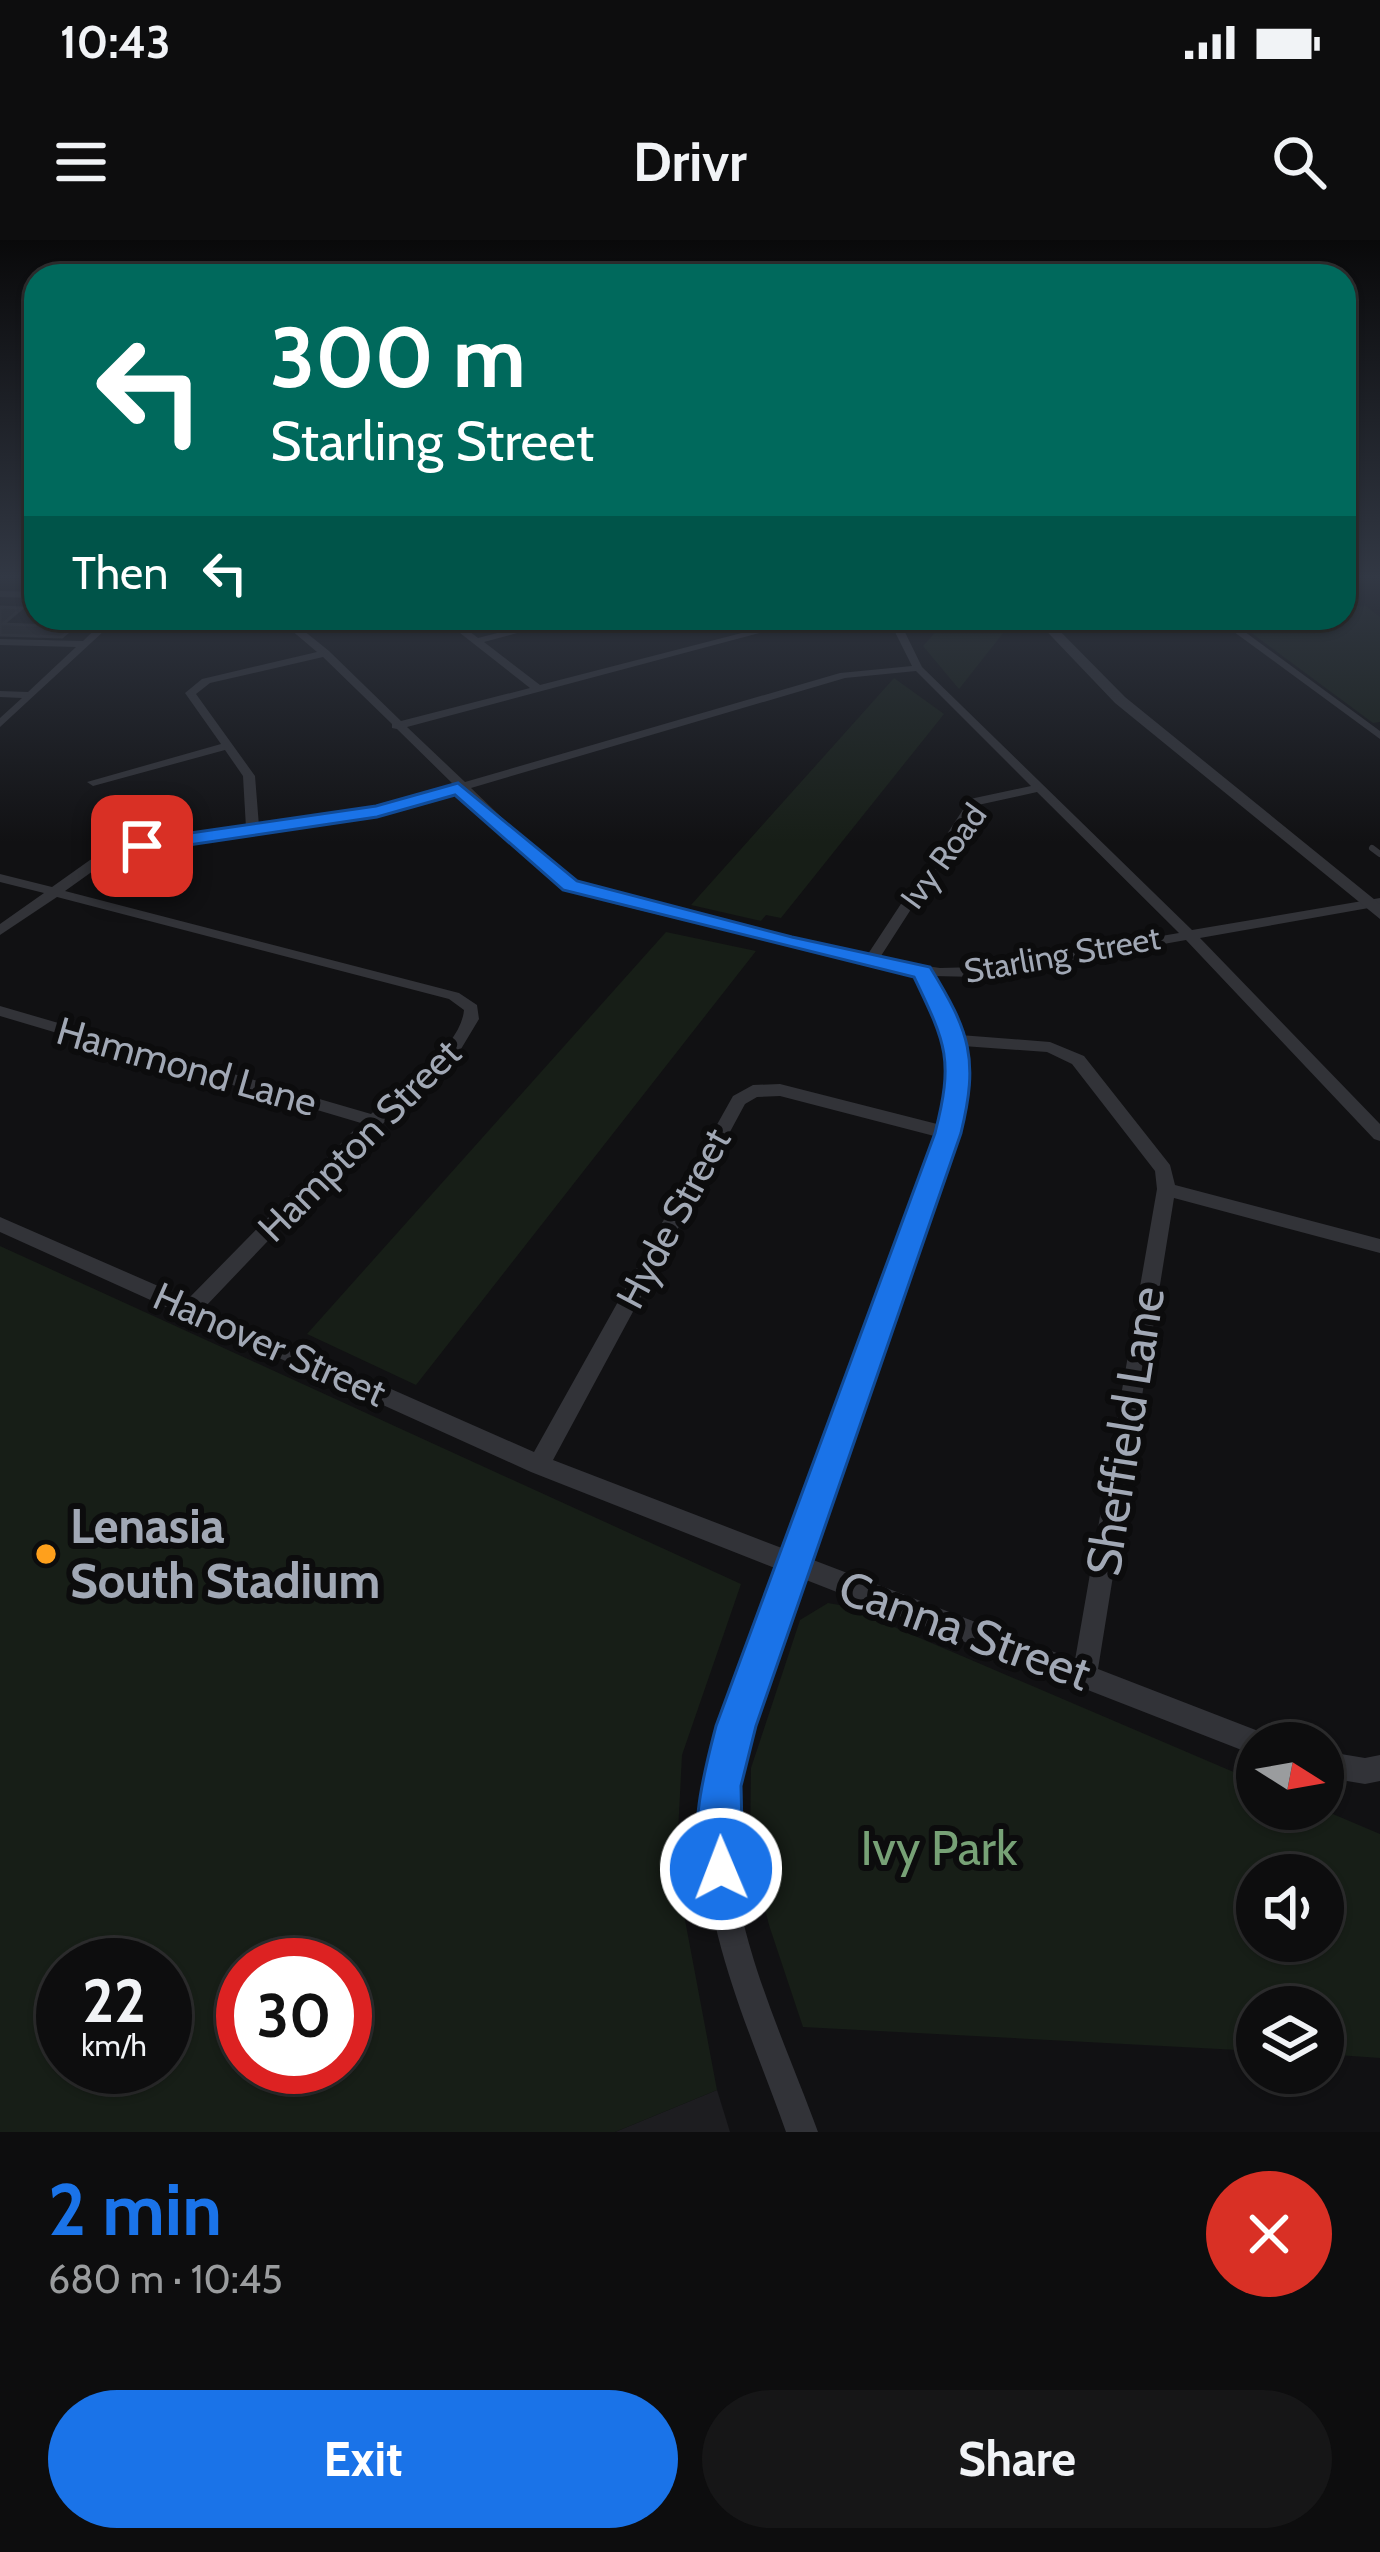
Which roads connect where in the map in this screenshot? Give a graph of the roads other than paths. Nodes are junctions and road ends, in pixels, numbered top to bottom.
1 (62, 665) edge
2 (273, 665) edge
3 (337, 665) edge
4 (508, 665) edge
5 (626, 665) edge
6 (917, 665) edge
7 (1086, 665) edge
8 (1284, 665) edge
9 (918, 668) junction
10 (537, 688) junction
11 (0, 694) edge
12 (31, 695) junction
13 (0, 724) edge
14 (396, 726) junction
15 (1380, 736) edge
16 (227, 746) junction
17 (93, 782) dead end
18 (458, 788) junction
19 (1040, 788) junction
20 (253, 830) junction
21 (1372, 848) dead end
22 (1380, 854) edge
23 (0, 878) edge
24 (54, 892) junction
25 (1376, 906) edge
26 (0, 931) edge
27 (1187, 933) junction
28 (870, 962) junction
29 (922, 972) junction
30 (0, 1011) edge
31 (956, 1040) junction
32 (373, 1121) junction
33 (948, 1133) junction
34 (1380, 1135) edge
35 (1166, 1189) junction
36 (0, 1224) edge
37 (1380, 1246) edge
38 (191, 1309) junction
39 (539, 1465) junction
40 (794, 1567) junction
41 (1085, 1674) junction
42 (1236, 1735) edge
43 (1344, 1768) edge
44 (1380, 1768) edge
45 (802, 2132) edge

1 - 12 street
2 - 16 street
3 - 14 street, Starling Street
4 - 10 street
5 - 10 street
6 - 9 street
7 - 25 street
8 - 15 street
9 - 18 street
9 - 19 street
10 - 14 street
11 - 12 street
12 - 13 street
14 - 18 street, Starling Street
16 - 17 street
16 - 20 street
18 - 20 street
18 - 28 street, Starling Street
19 - 27 street
19 - 28 street, Ivy Road
20 - 24 street
21 - 22 lane
23 - 24 street, Hampton Street
24 - 26 street
24 - 32 street, Hampton Street
25 - 27 street, Starling Street
27 - 29 street, Starling Street
27 - 34 street
28 - 29 street, Starling Street
29 - 31 street, Ivy Road
30 - 32 street, Hammond Lane
31 - 33 street, Ivy Road
31 - 35 street
32 - 38 street, Hampton Street
33 - 39 street, Hyde Street
33 - 40 street, Ivy Road
35 - 37 street
35 - 41 street, Sheffield Lane
36 - 38 street, Hanover Street
38 - 39 street, Hanover Street
39 - 40 street, Canna Street
40 - 41 street, Canna Street
40 - 45 street, Ivy Road
41 - 42 street, Canna Street
43 - 44 street

